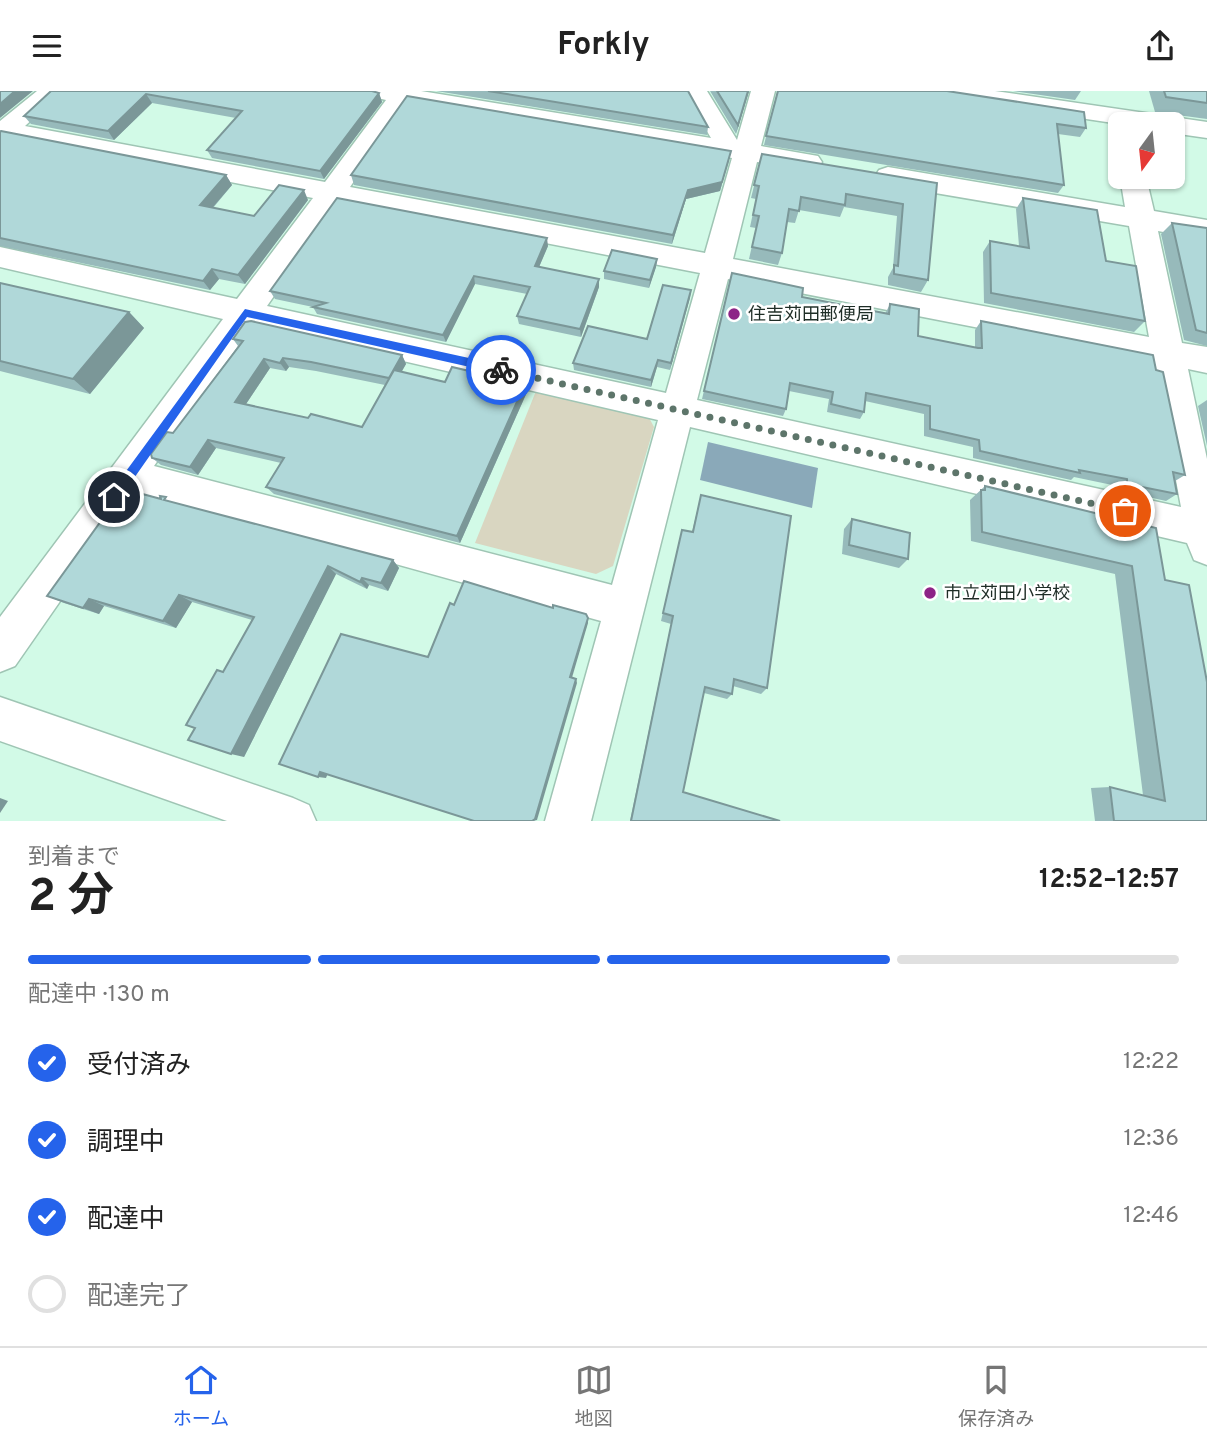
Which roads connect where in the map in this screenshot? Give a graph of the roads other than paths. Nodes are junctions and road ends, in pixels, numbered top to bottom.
1 (51, 91) edge
2 (695, 91) edge
3 (762, 91) edge
4 (946, 91) edge
5 (1116, 91) edge
6 (395, 92) edge
7 (1120, 112) edge
8 (1108, 119) edge
9 (1185, 127) edge
10 (1207, 130) edge
11 (2, 131) edge
12 (739, 151) junction
13 (828, 166) edge
14 (869, 173) edge
15 (1136, 189) edge
16 (334, 192) junction
17 (1142, 220) junction
18 (1207, 230) edge
19 (0, 257) edge
20 (714, 265) junction
21 (245, 313) junction
22 (1168, 353) junction
23 (1207, 360) edge
24 (678, 409) junction
25 (130, 475) junction
26 (1206, 536) edge
27 (625, 608) junction
28 (0, 651) edge
29 (0, 719) edge
30 (293, 821) edge
31 (568, 821) edge

1 - 11 street
2 - 12 street
3 - 12 street
4 - 8 street
5 - 7 street
6 - 12 street
6 - 16 street
9 - 10 street
11 - 16 street
12 - 13 street
12 - 20 street
14 - 17 street
15 - 17 street
16 - 20 street
16 - 21 street
17 - 18 street
17 - 22 street
19 - 21 street
20 - 22 street
20 - 24 street
21 - 24 street
21 - 25 street
22 - 23 street
22 - 26 street
24 - 26 street
24 - 27 street
25 - 27 street
25 - 28 street
27 - 31 street
29 - 30 street

